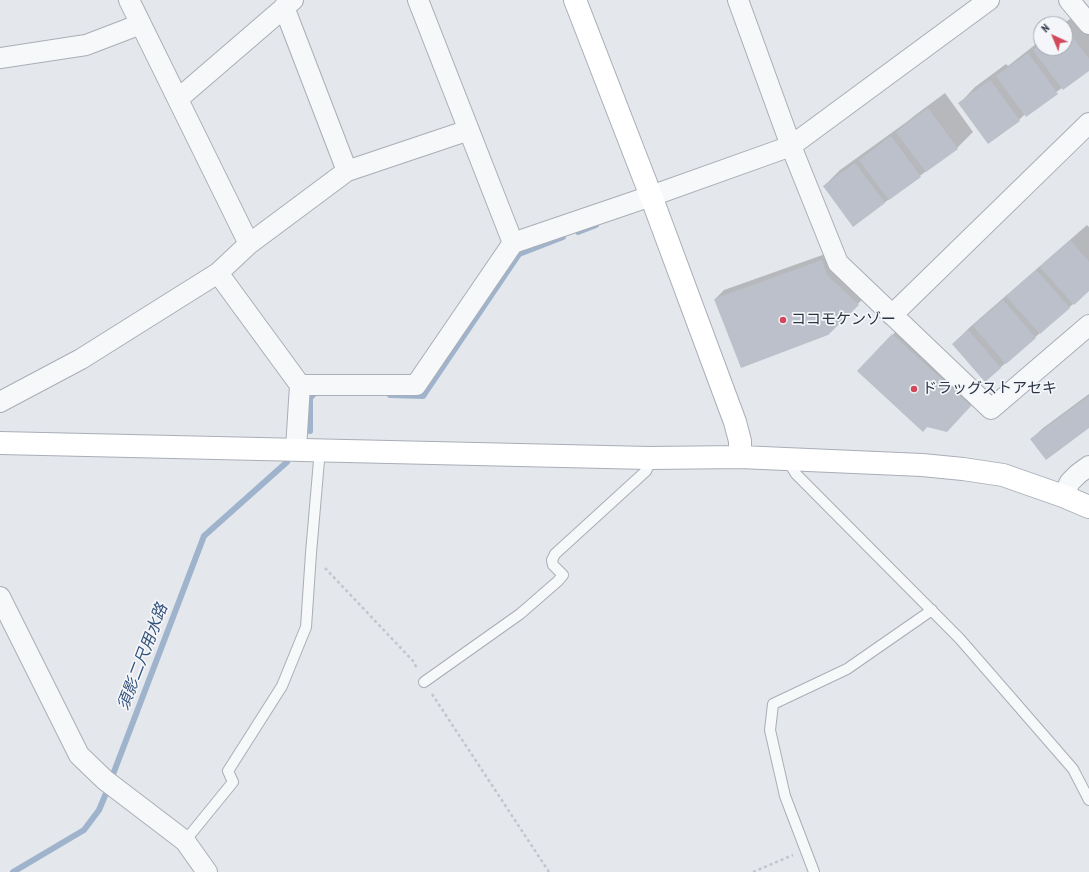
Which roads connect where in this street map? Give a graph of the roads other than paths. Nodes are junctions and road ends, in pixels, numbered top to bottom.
1 (129, 0) edge
2 (418, 0) edge
3 (575, 0) edge
4 (738, 0) edge
5 (989, 0) edge
6 (1070, 0) edge
7 (289, 4) edge
8 (141, 24) junction
9 (1089, 24) edge
10 (0, 58) edge
11 (178, 99) junction
12 (1089, 123) edge
13 (468, 130) junction
14 (791, 146) junction
15 (347, 171) junction
16 (651, 196) junction
17 (513, 243) junction
18 (249, 244) junction
19 (218, 273) junction
20 (892, 315) junction
21 (1089, 324) edge
22 (300, 385) junction
23 (0, 402) edge
24 (0, 442) edge
25 (296, 449) junction
26 (320, 449) junction
27 (740, 457) junction
28 (649, 458) junction
29 (789, 460) junction
30 (1089, 466) edge
31 (1063, 496) junction
32 (1089, 507) edge
33 (0, 597) edge
34 (932, 610) junction
35 (424, 682) road end
36 (1089, 800) edge
37 (185, 840) junction
38 (207, 872) edge
39 (814, 872) edge

1 - 8 street
2 - 13 street
3 - 16 street
4 - 14 street
5 - 14 street
6 - 9 street
7 - 11 street
7 - 15 street
8 - 10 street
8 - 11 street
11 - 18 street
12 - 20 street
13 - 15 street
13 - 17 street
14 - 16 street
14 - 20 street
15 - 18 street
16 - 17 street
16 - 27 street
17 - 22 street
18 - 19 street
19 - 22 street
19 - 23 street
20 - 21 street
22 - 25 street
24 - 25 street
25 - 26 street
26 - 28 street
26 - 37 lane
27 - 28 street
27 - 29 street
28 - 35 lane
29 - 31 street
29 - 34 lane
30 - 31 street
31 - 32 street
33 - 37 street
34 - 36 lane
34 - 39 lane
37 - 38 street

